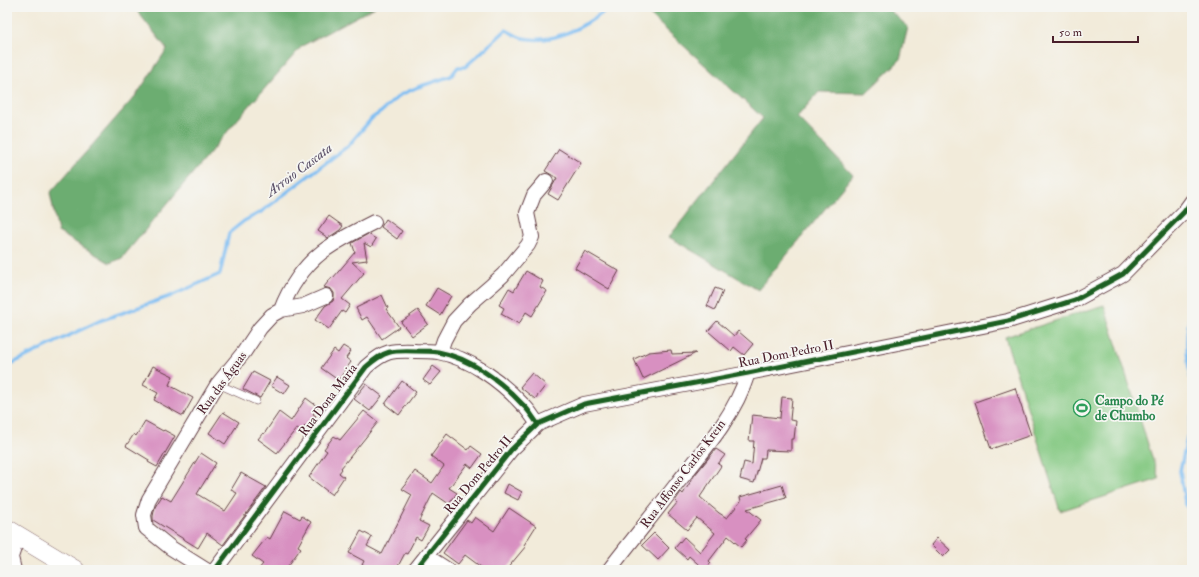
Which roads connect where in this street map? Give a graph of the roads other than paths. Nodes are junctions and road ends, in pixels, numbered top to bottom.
1 (546, 181) dead end
2 (1192, 201) edge
3 (374, 222) dead end
4 (326, 296) dead end
5 (281, 310) junction
6 (440, 352) junction
7 (748, 373) junction
8 (218, 384) junction
9 (256, 401) dead end
10 (538, 424) junction
11 (13, 533) edge
12 (426, 556) junction
13 (14, 570) edge
14 (75, 570) edge
15 (206, 570) edge
16 (215, 570) edge
17 (415, 570) edge
18 (448, 570) edge
19 (609, 570) edge

1 - 6 street
2 - 7 street, Rua Dom Pedro II
3 - 5 street
4 - 5 street, Rua das Águas
5 - 8 street, Rua das Águas
6 - 10 street, Rua Dona Maria
6 - 16 street, Rua Dona Maria
7 - 10 street, Rua Dom Pedro II
7 - 19 street, Rua Affonso Carlos Krein
8 - 9 lane
8 - 15 street, Rua das Águas
10 - 12 street, Rua Dom Pedro II
11 - 13 street
11 - 14 main road
12 - 17 street, Rua Dom Pedro II
12 - 18 street

